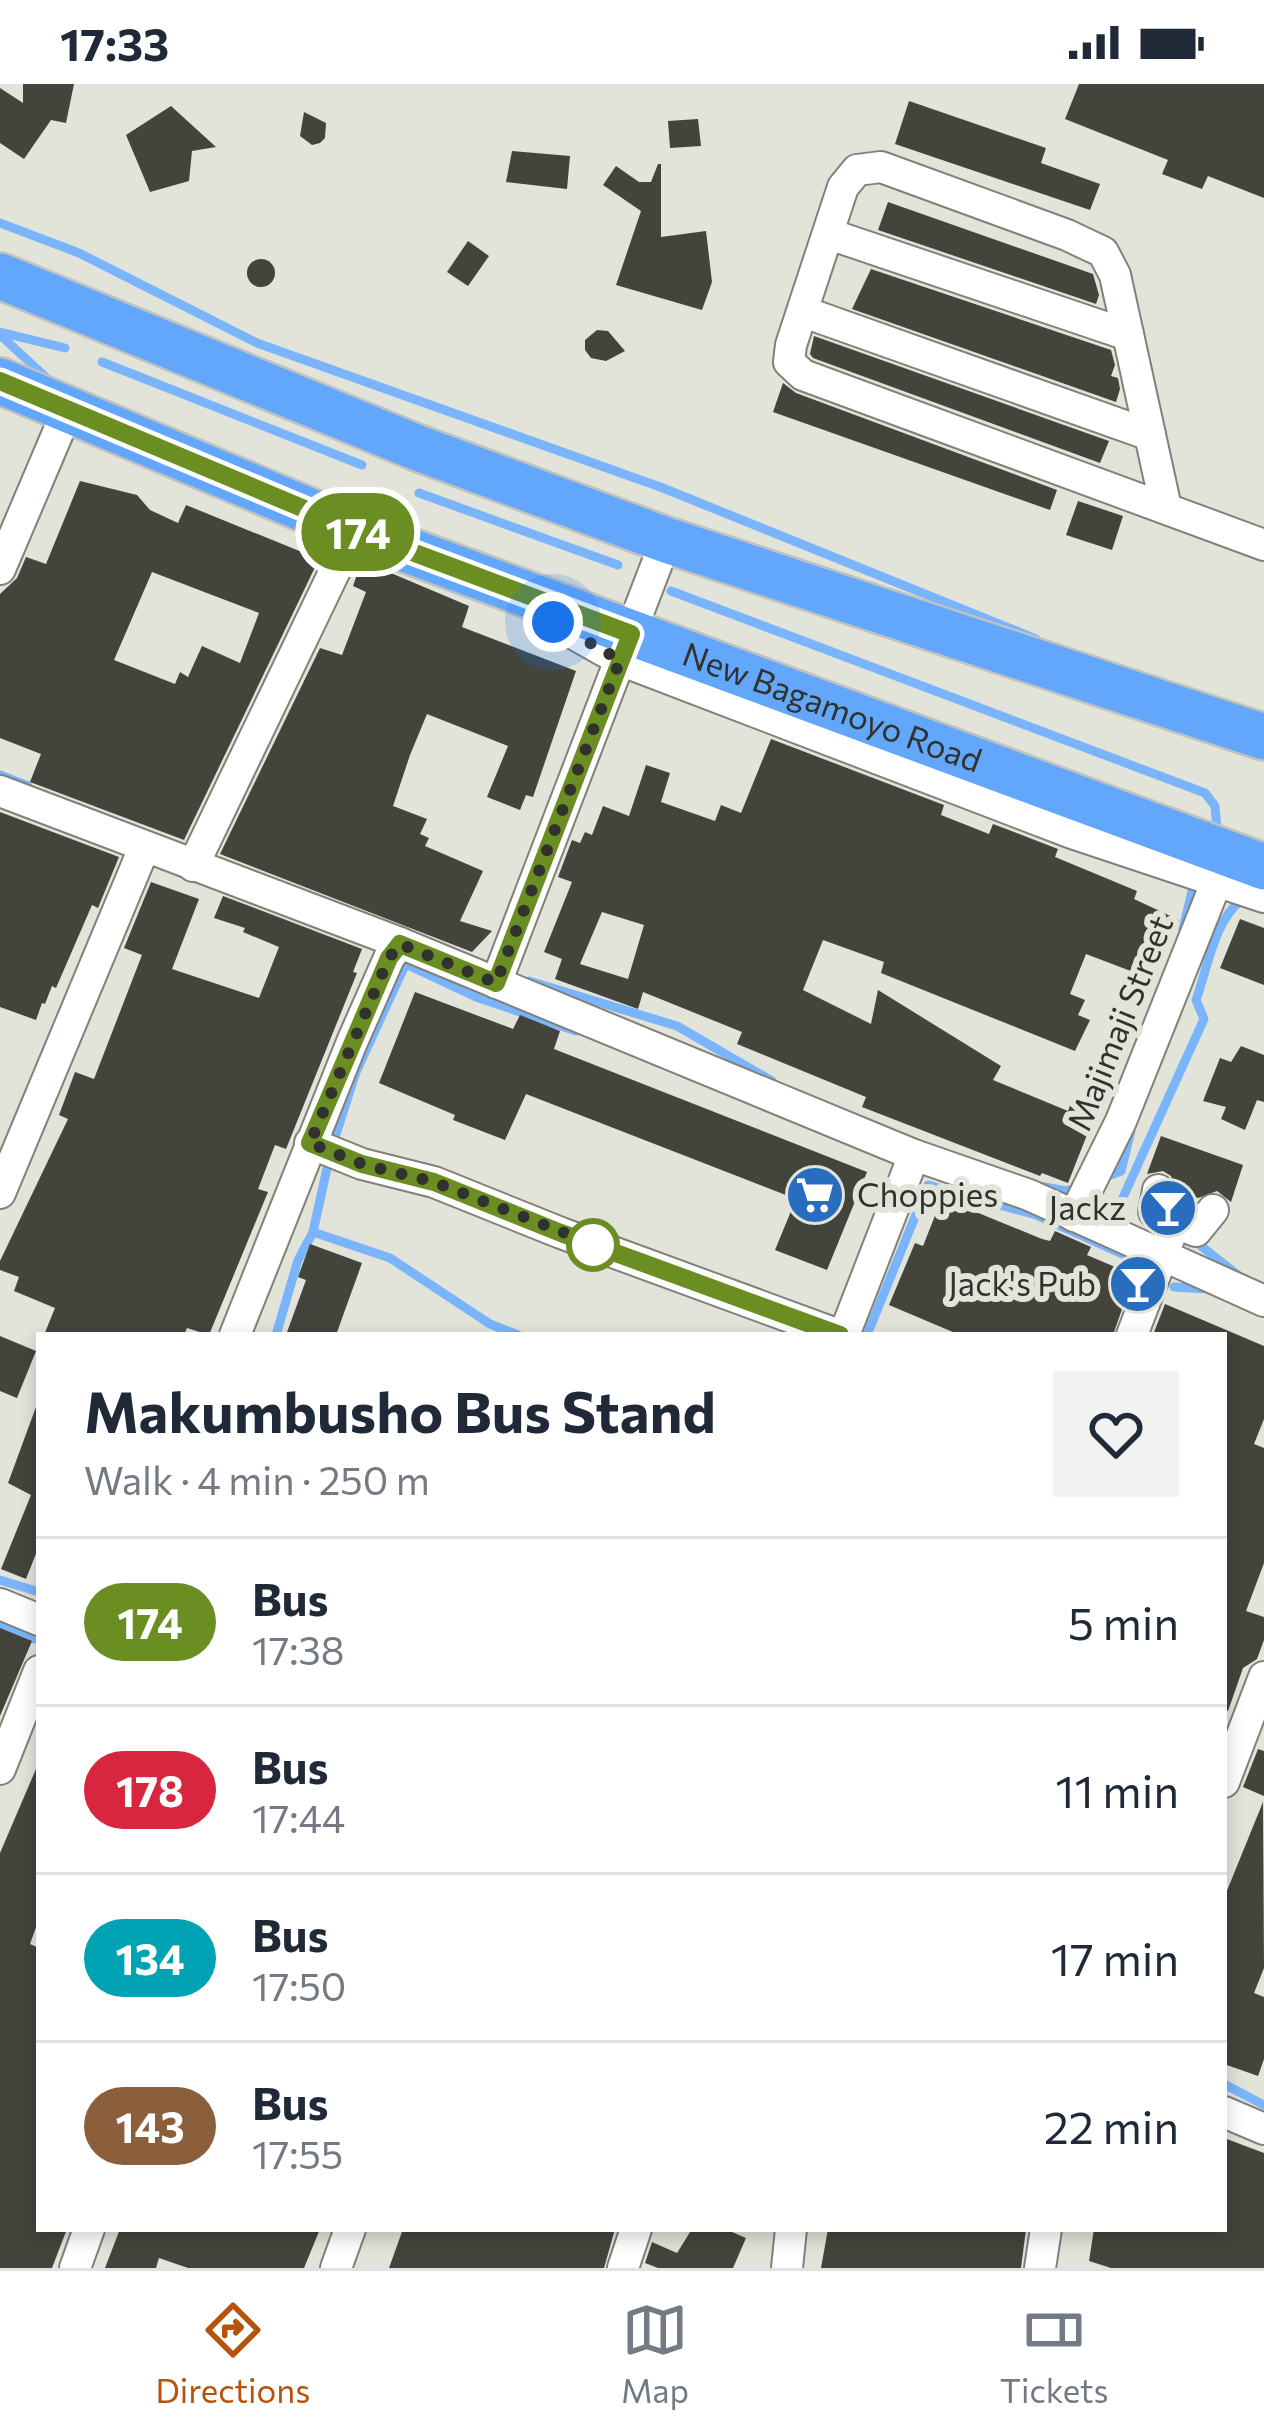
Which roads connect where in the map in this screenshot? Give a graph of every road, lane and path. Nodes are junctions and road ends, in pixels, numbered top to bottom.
1 (829, 234) junction
2 (0, 276) edge
3 (804, 312) junction
4 (1128, 335) junction
5 (0, 381) edge
6 (0, 402) edge
7 (60, 428) junction
8 (1150, 435) junction
9 (1166, 508) junction
10 (352, 533) junction
11 (666, 540) junction
12 (1264, 545) edge
13 (0, 569) edge
14 (625, 647) junction
15 (1264, 737) edge
16 (0, 791) edge
17 (144, 848) junction
18 (193, 866) junction
19 (1236, 868) edge
20 (1264, 897) edge
21 (400, 944) junction
22 (496, 983) junction
23 (310, 1143) junction
24 (914, 1155) junction
25 (1158, 1190) dead end
26 (0, 1193) edge
27 (1213, 1210) dead end
28 (1074, 1216) junction
29 (1175, 1223) junction
30 (1160, 1255) junction
31 (1264, 1301) edge
32 (236, 1332) edge
33 (834, 1332) edge
34 (843, 1332) edge
35 (1133, 1332) edge
36 (0, 1604) edge
37 (36, 1619) edge
38 (1264, 1677) edge
39 (36, 1679) edge
40 (0, 1769) edge
41 (1227, 1774) edge
42 (1227, 2113) edge
43 (1264, 2129) edge
44 (88, 2232) edge
45 (349, 2232) edge
46 (635, 2232) edge
47 (790, 2232) edge
48 (1046, 2232) edge
49 (75, 2268) edge
50 (336, 2268) edge
51 (623, 2268) edge
52 (787, 2268) edge
53 (1040, 2268) edge

1 - 3 street
1 - 4 street
1 - 4 street
2 - 11 highway
3 - 8 street
3 - 9 street
4 - 8 street
5 - 14 highway, New Bagamoyo Road
6 - 7 street
7 - 10 street
7 - 13 street
8 - 9 street
9 - 12 street
10 - 14 street
10 - 18 street
11 - 14 street
11 - 15 highway
14 - 19 highway, New Bagamoyo Road
14 - 22 street
16 - 17 street
17 - 18 street
17 - 26 street
18 - 21 street
19 - 20 street
19 - 28 street, Majimaji Street
21 - 22 street
21 - 23 street
22 - 24 street
23 - 32 street
23 - 33 street
24 - 28 street
24 - 34 street
25 - 29 street
27 - 29 street
28 - 30 street
29 - 30 street
30 - 31 street
30 - 35 street
36 - 37 street
38 - 41 street
39 - 40 street
42 - 43 street
44 - 49 street
45 - 50 street
46 - 51 street
47 - 52 street
48 - 53 street

